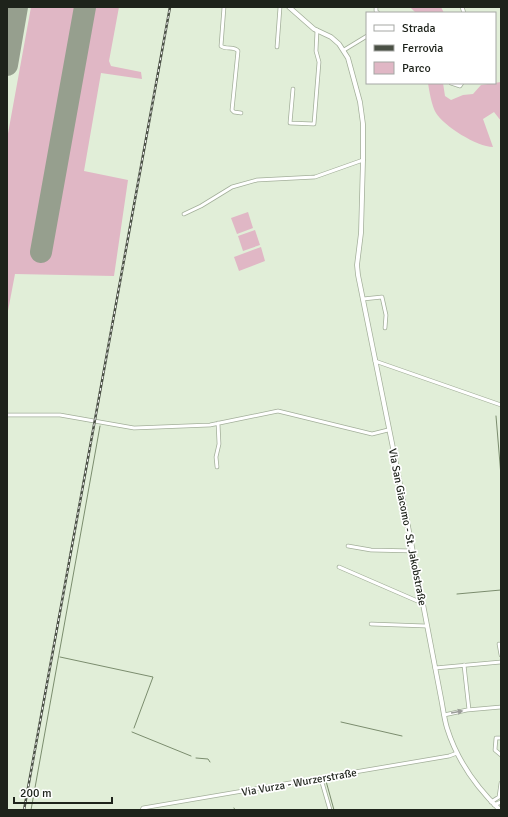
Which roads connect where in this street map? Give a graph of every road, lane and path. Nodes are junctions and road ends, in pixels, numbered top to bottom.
1 (224, 7) edge
2 (280, 7) edge
3 (289, 7) edge
4 (317, 30) junction
5 (366, 37) edge
6 (277, 48) dead end
7 (344, 50) junction
8 (293, 88) dead end
9 (241, 113) dead end
10 (363, 160) junction
11 (184, 214) dead end
12 (363, 299) junction
13 (385, 328) dead end
14 (375, 361) junction
15 (501, 405) edge
16 (7, 415) edge
17 (218, 424) junction
18 (388, 430) junction
19 (217, 467) dead end
20 (348, 546) dead end
21 (413, 551) junction
22 (339, 567) dead end
23 (422, 603) junction
24 (371, 624) dead end
25 (426, 626) junction
26 (500, 644) dead end
27 (501, 655) edge
28 (501, 662) edge
29 (464, 665) junction
30 (435, 668) junction
31 (501, 707) edge
32 (469, 710) junction
33 (444, 715) junction
34 (501, 738) edge
35 (457, 753) junction
36 (501, 755) edge
37 (321, 779) junction
38 (501, 783) edge
39 (501, 795) edge
40 (501, 802) edge
41 (493, 803) junction
42 (142, 810) edge
43 (330, 810) edge
44 (500, 810) edge

1 - 9 street
2 - 6 street
3 - 4 street, Via San Giacomo - St. Jakobstraße
4 - 7 street, Via San Giacomo - St. Jakobstraße
4 - 8 street
5 - 7 street
7 - 10 street, Via San Giacomo - St. Jakobstraße
10 - 11 street
10 - 12 street, Via San Giacomo - St. Jakobstraße
12 - 13 street
12 - 14 street, Via San Giacomo - St. Jakobstraße
14 - 15 street
14 - 18 street, Via San Giacomo - St. Jakobstraße
16 - 17 street
17 - 18 street
17 - 19 street
18 - 21 street, Via San Giacomo - St. Jakobstraße
20 - 21 street
21 - 23 street, Via San Giacomo - St. Jakobstraße
22 - 23 street
23 - 25 street, Via San Giacomo - St. Jakobstraße
24 - 25 street
25 - 30 street, Via San Giacomo - St. Jakobstraße
26 - 27 street
28 - 29 street
29 - 30 street
29 - 32 street
30 - 33 street, Via San Giacomo - St. Jakobstraße
31 - 32 street
33 -> 32 street
33 - 35 street, Via San Giacomo - St. Jakobstraße
34 - 36 street
35 - 37 street, Via Vurza - Wurzerstraße
35 - 41 street, Via San Giacomo - St. Jakobstraße
37 - 42 street, Via Vurza - Wurzerstraße
37 - 43 street
38 - 39 street
39 - 41 street
40 - 41 street
41 - 44 street, Via San Giacomo - St. Jakobstraße

